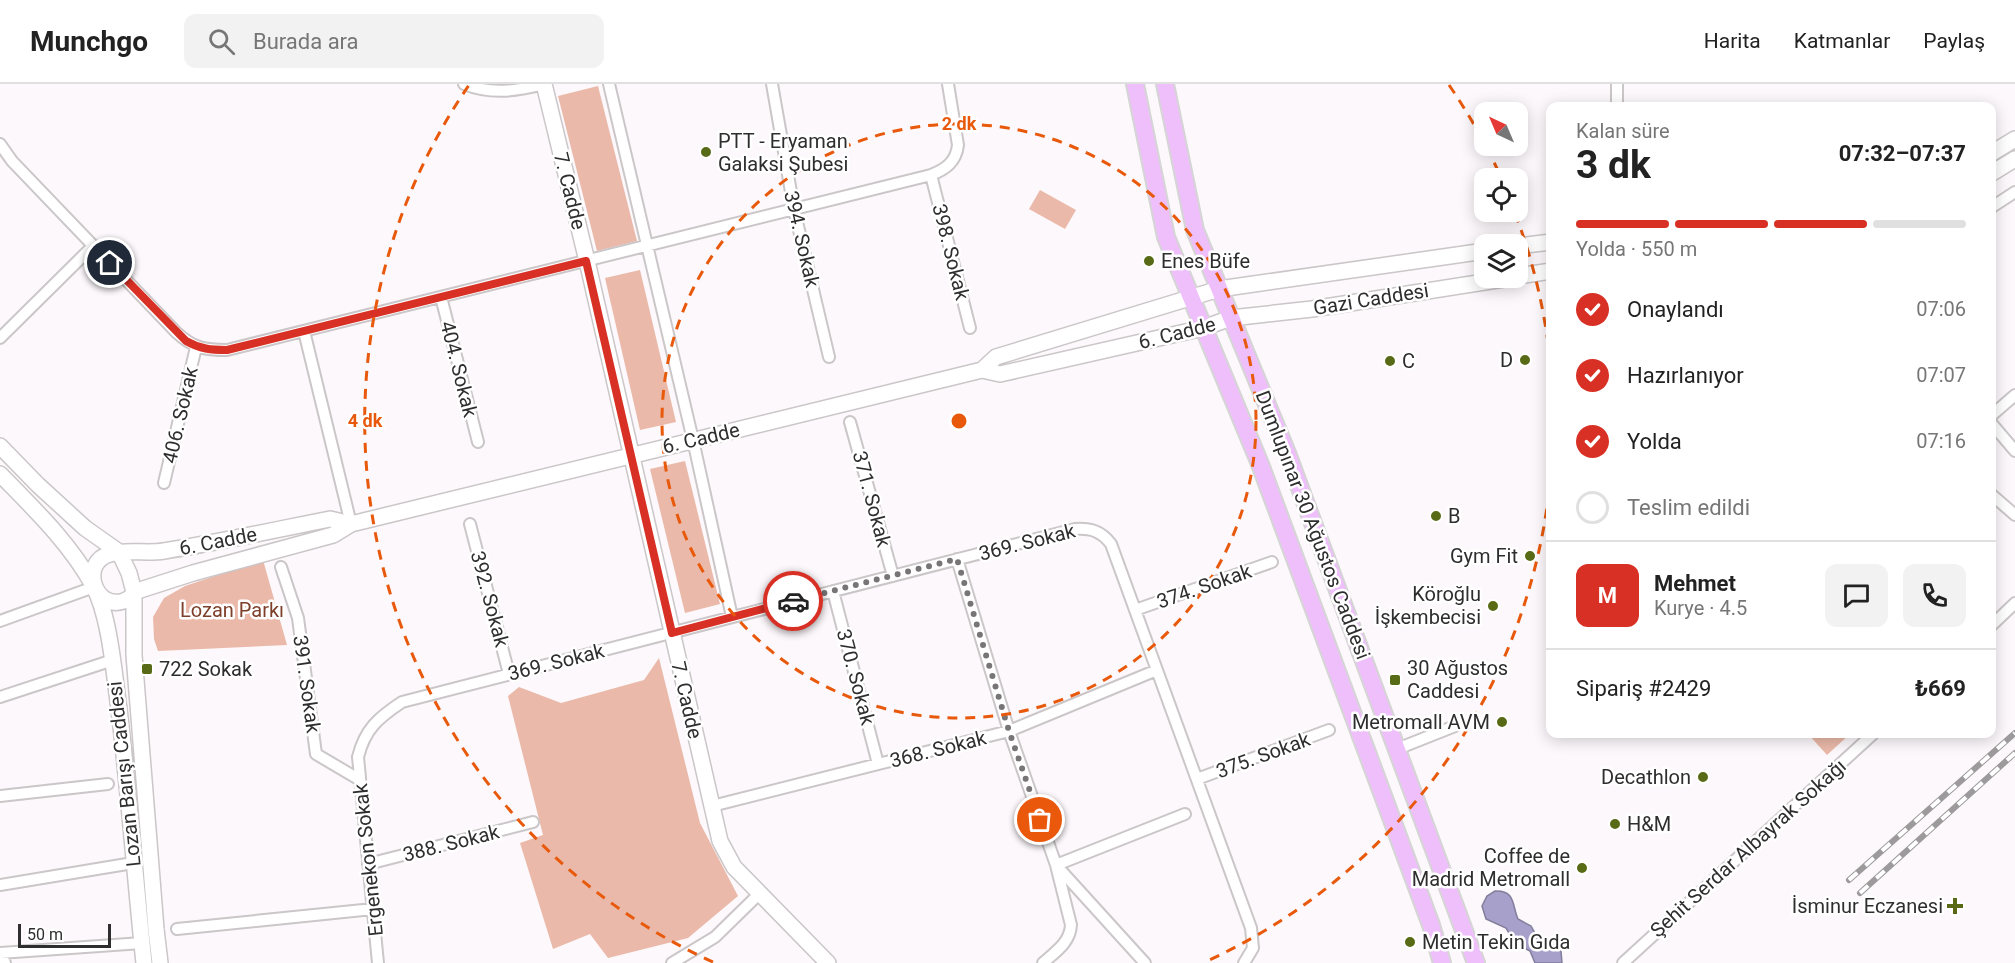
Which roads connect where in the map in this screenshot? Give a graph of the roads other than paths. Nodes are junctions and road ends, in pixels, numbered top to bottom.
1 (464, 84) edge
2 (544, 84) edge
3 (609, 84) edge
4 (772, 84) edge
5 (948, 84) edge
6 (1135, 84) edge
7 (1165, 84) edge
8 (1617, 84) edge
9 (1617, 102) edge
10 (2015, 139) edge
11 (0, 144) edge
12 (1996, 151) edge
13 (2015, 159) edge
14 (1996, 171) edge
15 (931, 175) junction
16 (2015, 192) edge
17 (1996, 204) edge
18 (794, 209) junction
19 (1546, 243) edge
20 (648, 245) junction
21 (1528, 245) edge
22 (93, 246) junction
23 (1474, 253) edge
24 (586, 261) junction
25 (1546, 272) edge
26 (1528, 274) edge
27 (1474, 284) edge
28 (1219, 289) junction
29 (441, 297) junction
30 (1191, 299) junction
31 (1231, 318) junction
32 (970, 328) dead end
33 (1203, 328) junction
34 (304, 331) junction
35 (0, 338) edge
36 (196, 347) junction
37 (829, 357) dead end
38 (982, 370) junction
39 (2015, 395) edge
40 (1996, 412) edge
41 (850, 422) dead end
42 (1996, 429) edge
43 (693, 440) junction
44 (478, 442) dead end
45 (0, 446) edge
46 (2015, 451) edge
47 (631, 454) junction
48 (0, 474) edge
49 (164, 483) dead end
50 (1996, 498) edge
51 (2015, 515) edge
52 (351, 524) junction
53 (470, 524) dead end
54 (119, 552) junction
55 (957, 559) junction
56 (1272, 562) dead end
57 (281, 567) dead end
58 (893, 576) junction
59 (94, 587) junction
60 (833, 591) junction
61 (134, 592) junction
62 (2015, 603) edge
63 (1135, 610) junction
64 (732, 617) junction
65 (0, 621) edge
66 (1996, 621) edge
67 (672, 633) junction
68 (113, 660) junction
69 (1157, 670) junction
70 (509, 675) junction
71 (0, 697) edge
72 (1455, 726) dead end
73 (1329, 730) dead end
74 (1009, 731) junction
75 (1869, 738) edge
76 (1397, 749) junction
77 (358, 757) joint
78 (878, 764) junction
79 (1197, 779) junction
80 (360, 780) junction
81 (108, 784) dead end
82 (0, 795) edge
83 (712, 806) junction
84 (1185, 814) dead end
85 (533, 822) dead end
86 (133, 863) junction
87 (368, 864) junction
88 (1056, 865) junction
89 (0, 885) edge
90 (759, 894) junction
91 (373, 909) junction
92 (177, 929) dead end
93 (142, 943) junction
94 (0, 953) edge
95 (5, 963) edge
96 (144, 963) edge
97 (160, 963) edge
98 (378, 963) edge
99 (672, 963) edge
100 (828, 963) edge
101 (1043, 963) edge
102 (1144, 963) edge
103 (1244, 963) edge
104 (1442, 963) edge
105 (1476, 963) edge
106 (1623, 963) edge

1 - 2 street
2 - 24 main road, 7. Cadde
3 - 20 street
4 - 18 street, 394. Sokak
5 - 15 street
6 - 30 main road, Dumlupınar 30 Ağustos Caddesi
7 - 28 main road, Dumlupınar 30 Ağustos Caddesi
8 - 9 street
10 - 12 main road
11 - 22 street
13 - 14 main road
15 - 18 street
15 - 32 street, 398. Sokak
16 - 17 street
18 - 20 street
18 - 37 street, 394. Sokak
19 - 21 main road
20 - 24 street
20 - 43 street
22 - 35 street
22 - 36 street
23 - 28 main road, Gazi Caddesi
24 - 29 street
24 - 47 main road, 7. Cadde
25 - 26 main road
27 - 31 main road, Gazi Caddesi
28 - 30 main road, 6. Cadde
28 - 31 main road, Dumlupınar 30 Ağustos Caddesi
29 - 34 street
29 - 44 street, 404. Sokak
30 - 33 main road, Dumlupınar 30 Ağustos Caddesi
30 - 38 main road, 6. Cadde
31 - 33 main road, 6. Cadde
31 - 76 main road, Dumlupınar 30 Ağustos Caddesi
33 - 38 main road, 6. Cadde
33 - 104 main road, Dumlupınar 30 Ağustos Caddesi
34 - 36 street
34 - 52 street
36 - 49 street, 406. Sokak
38 - 43 main road, 6. Cadde
39 - 40 street
41 - 58 street, 371. Sokak
42 - 46 street
43 - 47 main road, 6. Cadde
43 - 64 street
45 - 54 main road, Lozan Barışı Caddesi
47 - 52 main road, 6. Cadde
47 - 67 main road, 7. Cadde
48 - 59 main road, Lozan Barışı Caddesi
50 - 51 street
52 - 54 main road, 6. Cadde
52 - 61 main road, 6. Cadde
53 - 70 street, 392. Sokak
54 - 59 main road
54 - 61 main road, Lozan Barışı Caddesi
55 - 58 street, 369. Sokak
55 - 63 street, 369. Sokak
55 - 74 street
56 - 63 street, 374. Sokak
57 - 80 street, 391. Sokak
58 - 60 street, 369. Sokak
59 - 61 main road, Lozan Barışı Caddesi
59 - 65 street
59 - 68 main road, Lozan Barışı Caddesi
60 - 64 street, 369. Sokak
60 - 78 street, 370. Sokak
61 - 97 main road, Lozan Barışı Caddesi
62 - 66 street
63 - 69 street, 369. Sokak
64 - 67 street, 369. Sokak
67 - 70 street, 369. Sokak
67 - 83 main road, 7. Cadde
68 - 71 street
68 - 86 main road, Lozan Barışı Caddesi
69 - 74 street, 368. Sokak
69 - 79 street, 369. Sokak
70 - 77 street, 369. Sokak
72 - 76 street
73 - 79 street, 375. Sokak
74 - 78 street, 368. Sokak
74 - 88 street
75 - 106 street, Şehit Serdar Albayrak Sokağı
76 - 105 main road, Dumlupınar 30 Ağustos Caddesi
77 - 80 street, Ergenekon Sokak
78 - 83 street, 368. Sokak
79 - 103 street, 369. Sokak
80 - 87 street, Ergenekon Sokak
81 - 82 street
83 - 90 main road, 7. Cadde
84 - 88 street
85 - 87 street, 388. Sokak
86 - 89 street
86 - 93 main road, Lozan Barışı Caddesi
87 - 91 street, Ergenekon Sokak
88 - 101 street
88 - 102 street
90 - 99 street
90 - 100 main road, 7. Cadde
91 - 92 street
91 - 98 street, Ergenekon Sokak
93 - 94 street
93 - 96 main road, Lozan Barışı Caddesi
94 - 95 street

